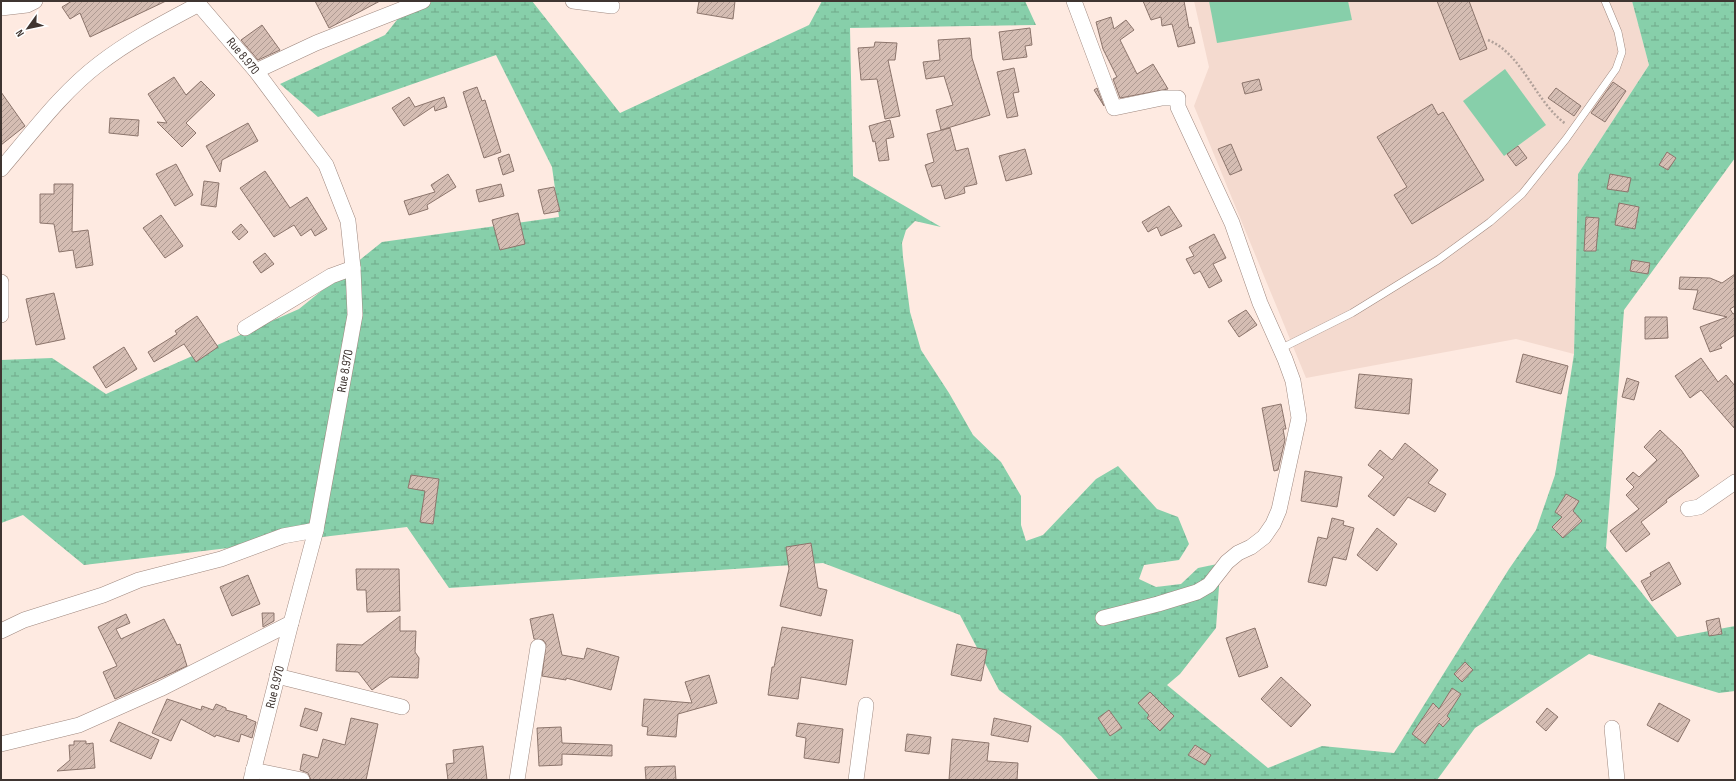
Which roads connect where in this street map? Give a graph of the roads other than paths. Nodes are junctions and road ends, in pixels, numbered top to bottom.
1 (35, 1) edge
2 (422, 1) edge
3 (572, 1) edge
4 (1074, 1) edge
5 (1605, 1) edge
6 (198, 2) edge
7 (612, 6) dead end
8 (1, 8) edge
9 (256, 71) junction
10 (1, 169) edge
11 (353, 268) junction
12 (1, 282) edge
13 (1, 315) edge
14 (245, 328) dead end
15 (1280, 348) junction
16 (1735, 482) edge
17 (1688, 509) dead end
18 (316, 530) junction
19 (1103, 618) dead end
20 (291, 623) junction
21 (1, 631) edge
22 (538, 647) dead end
23 (277, 676) junction
24 (866, 705) dead end
25 (402, 707) dead end
26 (1612, 728) dead end
27 (1, 744) edge
28 (252, 775) edge
29 (302, 780) edge
30 (517, 780) edge
31 (856, 780) edge
32 (1617, 780) edge

1 - 8 street
2 - 9 street
3 - 7 street
4 - 15 street
5 - 15 lane
6 - 9 street, Rue 8.970
6 - 10 street
9 - 11 street, Rue 8.970
11 - 14 street
11 - 18 street, Rue 8.970
12 - 13 street
15 - 19 street
16 - 17 street
18 - 20 street, Rue 8.970
18 - 21 street
20 - 23 street, Rue 8.970
20 - 27 street
22 - 30 street
23 - 25 street
23 - 28 street, Rue 8.970
24 - 31 street
26 - 32 street
28 - 29 street

